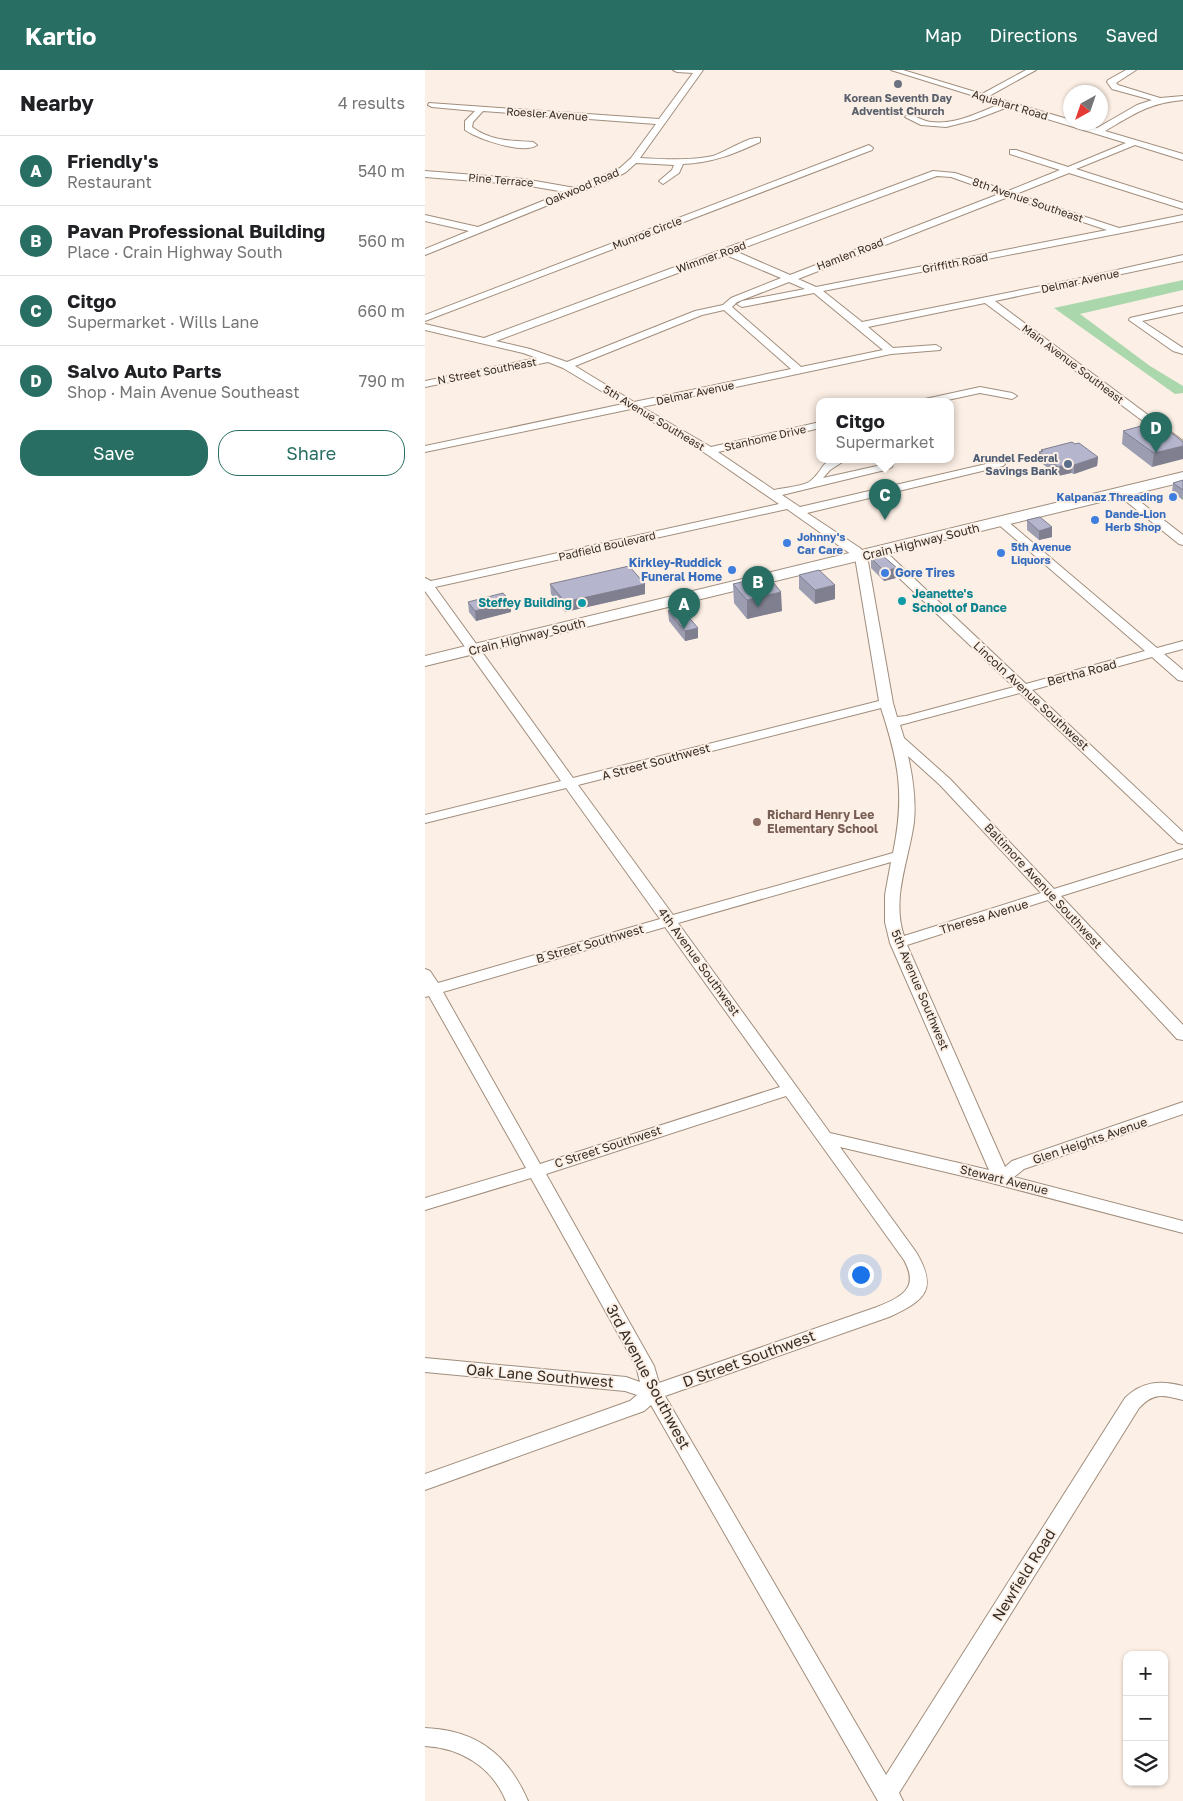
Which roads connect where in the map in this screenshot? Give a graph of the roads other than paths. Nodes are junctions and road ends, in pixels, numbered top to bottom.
1 (677, 70) edge
2 (895, 70) edge
3 (1032, 70) edge
4 (1132, 70) edge
5 (698, 71) edge
6 (983, 96) junction
7 (1183, 98) edge
8 (1160, 100) junction
9 (1008, 104) junction
10 (432, 105) dead end
11 (481, 109) junction
12 (909, 117) dead end
13 (662, 122) junction
14 (1098, 131) junction
15 (757, 140) dead end
16 (1135, 142) junction
17 (533, 145) dead end
18 (1180, 146) dead end
19 (869, 148) dead end
20 (1013, 152) dead end
21 (1167, 152) junction
22 (1183, 158) edge
23 (634, 160) junction
24 (679, 163) junction
25 (1069, 169) junction
26 (936, 173) joint
27 (425, 174) edge
28 (663, 181) dead end
29 (576, 191) junction
30 (1007, 193) junction
31 (1183, 206) edge
32 (425, 218) edge
33 (1183, 218) edge
34 (479, 230) junction
35 (1119, 231) junction
36 (425, 252) edge
37 (726, 252) junction
38 (1183, 258) edge
39 (790, 278) junction
40 (816, 290) junction
41 (987, 300) junction
42 (726, 307) junction
43 (1183, 309) edge
44 (425, 318) edge
45 (859, 326) junction
46 (425, 327) edge
47 (486, 341) junction
48 (936, 348) dead end
49 (891, 351) junction
50 (1183, 351) edge
51 (550, 359) junction
52 (567, 366) junction
53 (801, 371) junction
54 (425, 384) edge
55 (1012, 396) dead end
56 (943, 398) edge
57 (633, 406) junction
58 (816, 426) edge
59 (1183, 446) edge
60 (425, 449) edge
61 (709, 451) junction
62 (834, 463) edge
63 (888, 463) edge
64 (999, 464) dead end
65 (1183, 476) edge
66 (812, 485) junction
67 (1121, 492) junction
68 (773, 494) junction
69 (794, 508) junction
70 (1002, 522) junction
71 (1183, 541) edge
72 (879, 552) junction
73 (861, 556) junction
74 (426, 584) edge
75 (1183, 645) edge
76 (474, 650) junction
77 (1155, 653) junction
78 (425, 661) edge
79 (1183, 677) edge
80 (1024, 689) junction
81 (886, 703) junction
82 (893, 721) junction
83 (898, 740) junction
84 (570, 783) junction
85 (425, 819) edge
86 (1183, 840) edge
87 (1183, 853) edge
88 (901, 856) junction
89 (1051, 896) junction
90 (669, 921) junction
91 (898, 943) junction
92 (425, 974) edge
93 (429, 991) edge
94 (1183, 1035) edge
95 (790, 1089) junction
96 (1183, 1108) edge
97 (824, 1137) junction
98 (536, 1171) junction
99 (1000, 1180) junction
100 (425, 1204) edge
101 (1183, 1227) edge
102 (920, 1276) joint
103 (425, 1365) edge
104 (653, 1393) junction
105 (1183, 1393) edge
106 (425, 1482) edge
107 (425, 1737) edge
108 (889, 1798) edge
109 (517, 1801) edge

1 - 5 street
2 - 6 street, Aquahart Road
3 - 6 street
4 - 8 street
5 - 13 street, Oakwood Road
6 - 9 street, Aquahart Road
7 - 8 street
8 - 14 street
9 - 12 street
9 - 14 street, Aquahart Road
10 - 11 street, Roesler Avenue
11 - 13 street, Roesler Avenue
11 - 17 street
13 - 23 street, Oakwood Road
14 - 16 street, Aquahart Road
15 - 24 street
16 - 21 street, Aquahart Road
16 - 25 street, Hamlen Road
18 - 21 street
19 - 44 street, Munroe Circle
20 - 25 street
21 - 22 street, Aquahart Road
23 - 24 street
23 - 29 street, Oakwood Road
24 - 28 street
25 - 30 street, Hamlen Road
25 - 31 street
26 - 30 street, 8th Avenue Southeast
26 - 37 street, Wimmer Road
27 - 29 street, Pine Terrace
29 - 34 street, Oakwood Road
30 - 35 street, 8th Avenue Southeast
30 - 39 street, Hamlen Road
32 - 34 street
33 - 35 street, Griffith Road
34 - 36 street, Oakwood Road
35 - 40 street, Griffith Road
37 - 39 street
37 - 47 street, Wimmer Road
38 - 41 street, Delmar Avenue
39 - 40 street
39 - 42 street, Hamlen Road
40 - 42 street, Griffith Road
40 - 45 street
41 - 45 street, Delmar Avenue
41 - 59 street, Main Avenue Southeast
42 - 52 street, Hamlen Road
42 - 53 street
43 - 50 street
45 - 49 street
46 - 47 street, 5th Avenue Southeast
47 - 51 street, 5th Avenue Southeast
48 - 49 street, Delmar Avenue
49 - 53 street, Delmar Avenue
51 - 52 street, 5th Avenue Southeast
51 - 54 street, N Street Southeast
52 - 57 street, 5th Avenue Southeast
53 - 57 street, Delmar Avenue
55 - 56 street
57 - 60 street, Delmar Avenue
57 - 61 street, 5th Avenue Southeast
58 - 61 street, Stanhome Drive
61 - 68 street, 5th Avenue Southeast
62 - 66 street
63 - 66 street
64 - 69 street, Padfield Boulevard
65 - 67 main road, Crain Highway South
66 - 68 street
67 - 70 main road, Crain Highway South
67 - 71 street
68 - 69 street, 5th Avenue Southeast
69 - 73 street, 5th Avenue Southeast
69 - 74 street, Padfield Boulevard
70 - 72 main road, Crain Highway South
70 - 77 street
72 - 73 main road, Crain Highway South
72 - 80 street, Lincoln Avenue Southwest
73 - 76 main road, Crain Highway South
73 - 81 street, 5th Avenue Southwest
74 - 76 street, 4th Avenue Southwest
75 - 77 street, Bertha Road
76 - 78 main road, Crain Highway South
76 - 84 street, 4th Avenue Southwest
77 - 79 street
77 - 80 street, Bertha Road
80 - 82 street, Bertha Road
80 - 86 street, Lincoln Avenue Southwest
81 - 82 street, 5th Avenue Southwest
81 - 84 street, A Street Southwest
82 - 83 street, 5th Avenue Southwest
83 - 88 street, 5th Avenue Southwest
83 - 89 street, Baltimore Avenue Southwest
84 - 85 street, A Street Southwest
84 - 90 street, 4th Avenue Southwest
87 - 89 street, Theresa Avenue
88 - 90 street, B Street Southwest
88 - 91 street, 5th Avenue Southwest
89 - 91 street, Theresa Avenue
89 - 94 street, Baltimore Avenue Southwest
90 - 93 street, B Street Southwest
90 - 95 street, 4th Avenue Southwest
91 - 99 street, 5th Avenue Southwest
92 - 93 street, 3rd Avenue Southwest
93 - 98 street, 3rd Avenue Southwest
95 - 97 street, 4th Avenue Southwest
95 - 98 street, C Street Southwest
96 - 99 street, Glen Heights Avenue
97 - 99 street, Stewart Avenue
97 - 102 street, 4th Avenue Southwest
98 - 100 street, C Street Southwest
98 - 104 street, 3rd Avenue Southwest
99 - 101 street, Stewart Avenue
102 - 104 street, D Street Southwest
103 - 104 street, Oak Lane Southwest
104 - 106 street, D Street Southwest
104 - 108 street, 3rd Avenue Southwest
105 - 108 street, Newfield Road
107 - 109 street

